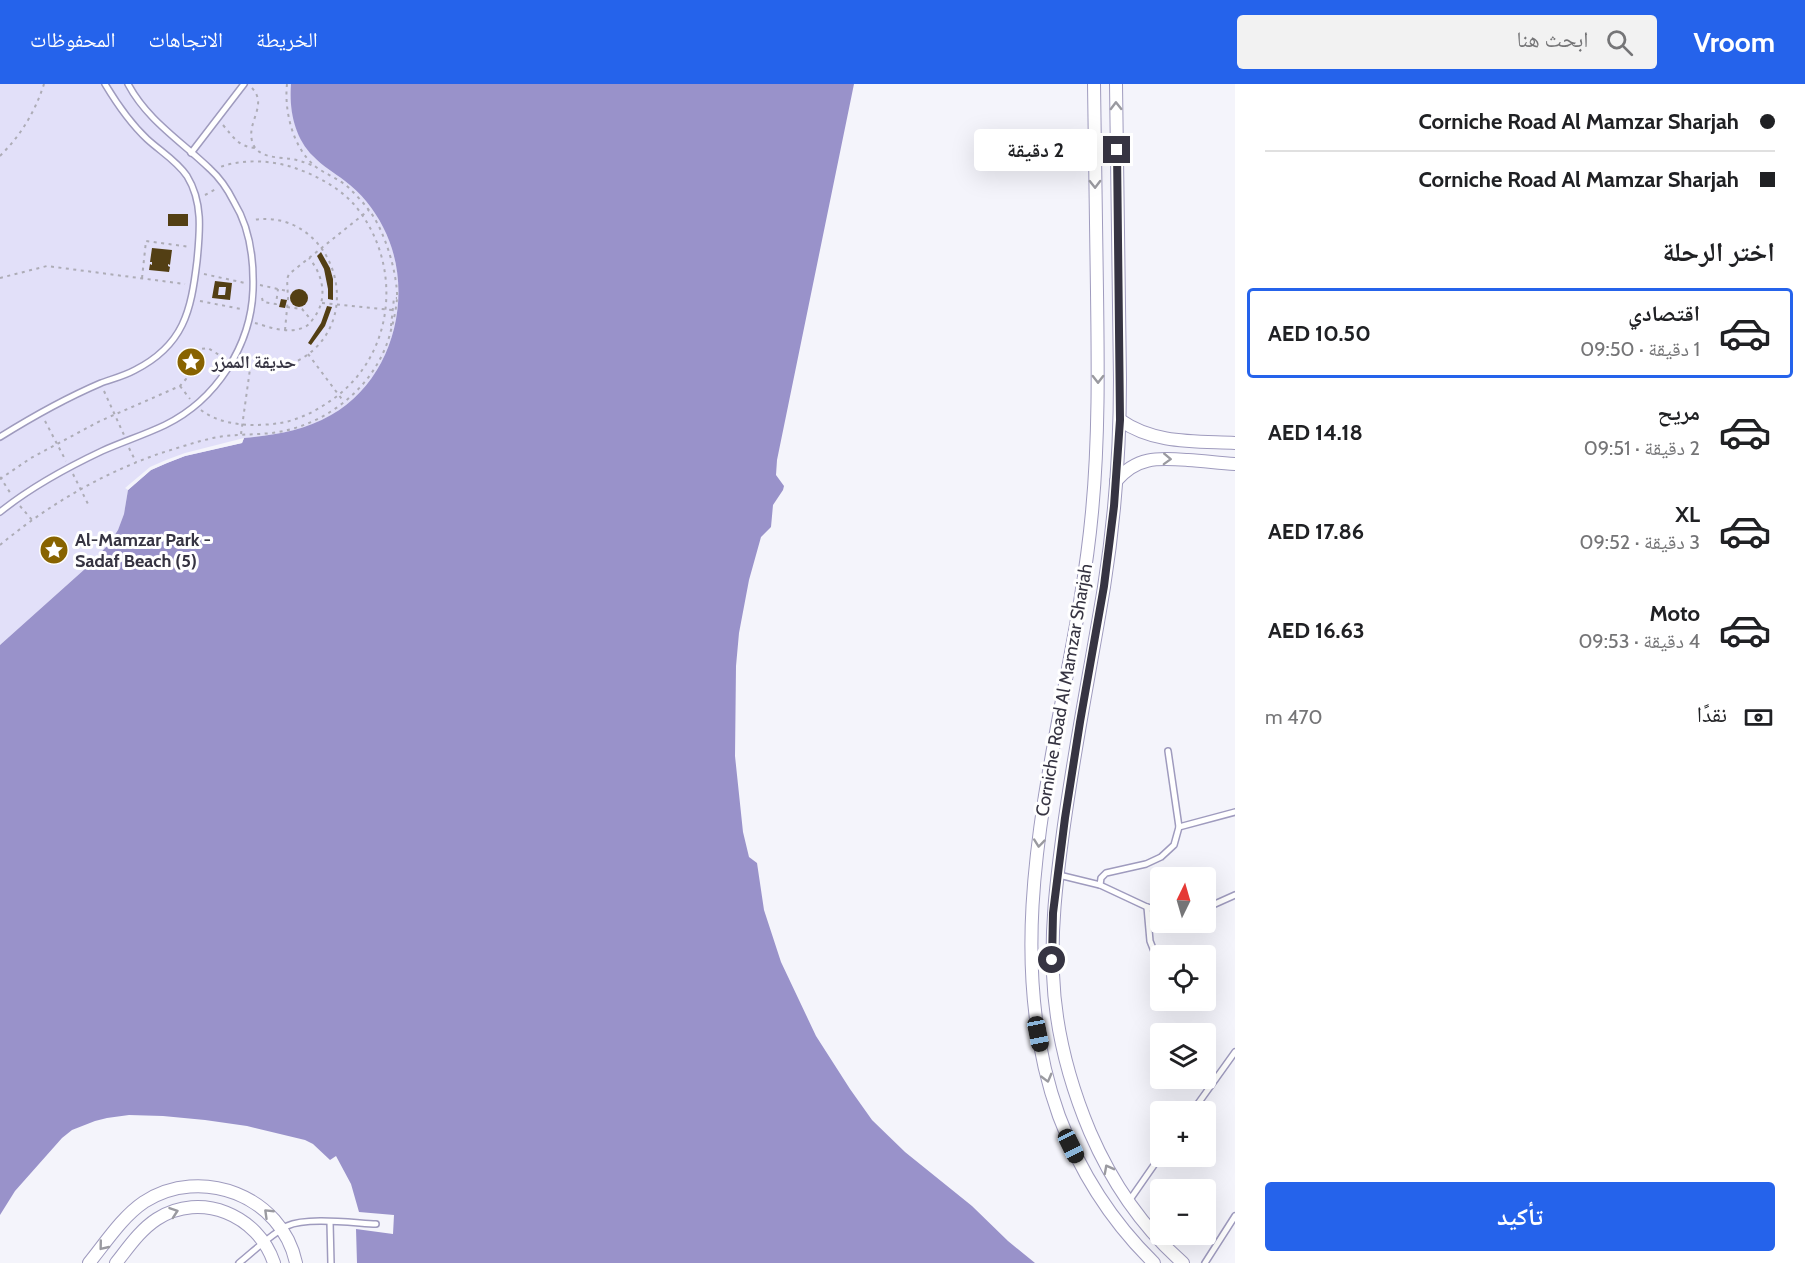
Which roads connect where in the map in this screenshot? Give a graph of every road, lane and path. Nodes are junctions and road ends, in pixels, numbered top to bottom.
1 (44, 84) edge
2 (105, 84) edge
3 (128, 84) edge
4 (287, 84) edge
5 (1094, 84) edge
6 (1116, 84) edge
7 (247, 85) edge
8 (218, 118) junction
9 (255, 148) junction
10 (191, 153) junction
11 (0, 156) edge
12 (278, 157) junction
13 (277, 164) junction
14 (316, 166) junction
15 (212, 170) junction
16 (224, 185) junction
17 (197, 199) junction
18 (369, 210) junction
19 (362, 216) junction
20 (244, 221) junction
21 (198, 248) junction
22 (321, 248) junction
23 (309, 258) junction
24 (195, 273) junction
25 (0, 278) edge
26 (142, 278) junction
27 (254, 284) junction
28 (193, 285) junction
29 (263, 286) junction
30 (278, 289) junction
31 (288, 291) junction
32 (397, 298) junction
33 (191, 300) junction
34 (322, 303) junction
35 (337, 304) junction
36 (287, 307) junction
37 (385, 310) junction
38 (392, 310) junction
39 (251, 311) junction
40 (249, 321) junction
41 (312, 321) junction
42 (392, 326) junction
43 (285, 330) junction
44 (308, 354) junction
45 (232, 363) junction
46 (250, 369) junction
47 (101, 383) junction
48 (180, 386) junction
49 (338, 395) junction
50 (344, 402) junction
51 (194, 404) junction
52 (114, 414) junction
53 (1120, 420) junction
54 (242, 424) junction
55 (240, 435) junction
56 (0, 437) edge
57 (126, 441) junction
58 (1235, 443) edge
59 (136, 462) junction
60 (1235, 464) edge
61 (0, 479) edge
62 (1116, 481) junction
63 (0, 512) edge
64 (0, 545) edge
65 (1168, 751) dead end
66 (1235, 812) edge
67 (1179, 827) junction
68 (1036, 871) junction
69 (1058, 875) junction
70 (1100, 885) junction
71 (1235, 895) edge
72 (1216, 904) edge
73 (1147, 908) junction
74 (1150, 909) edge
75 (1152, 945) edge
76 (1235, 1052) edge
77 (1200, 1101) edge
78 (1153, 1167) edge
79 (1128, 1202) junction
80 (1235, 1216) edge
81 (330, 1222) junction
82 (376, 1224) dead end
83 (283, 1229) junction
84 (265, 1243) junction
85 (89, 1263) edge
86 (116, 1263) edge
87 (239, 1263) edge
88 (274, 1263) edge
89 (296, 1263) edge
90 (331, 1263) edge
91 (1155, 1263) edge
92 (1183, 1263) edge
93 (1205, 1263) edge

1 - 11 path
2 - 17 lane
3 - 10 lane
4 - 14 path
5 -> 68 street, Corniche Road Al Mamzar Sharjah
53 -> 6 street, Corniche Road Al Mamzar Sharjah
7 - 8 lane
7 - 9 path
8 - 9 path
8 - 10 lane
9 - 12 path
10 - 15 lane
12 - 13 path
12 - 14 path
13 - 15 path
13 - 19 path
14 - 18 path
15 - 16 lane
16 - 17 path
16 - 20 lane
17 - 21 lane
18 - 19 path
18 - 32 path
19 - 22 path
19 - 37 path
20 - 22 path
20 - 27 lane
21 - 24 lane
21 - 26 path
22 - 23 path
22 - 35 path
23 - 31 path
23 - 34 path
24 - 27 path
24 - 28 lane
25 - 26 path
26 - 28 path
27 - 29 path
27 - 39 lane
28 - 33 lane
29 - 30 path
29 - 30 path
30 - 31 path
31 - 36 path
32 - 38 path
32 - 42 path
33 - 39 path
33 - 47 lane
34 - 35 path
34 - 41 path
35 - 37 path
35 - 44 path
36 - 41 path
36 - 43 path
37 - 38 path
37 - 49 path
38 - 42 path
39 - 40 lane
40 - 43 path
40 - 45 lane
41 - 43 path
42 - 50 path
44 - 46 path
44 - 49 path
45 - 46 path
45 - 48 path
45 - 51 lane
46 - 54 path
47 - 52 path
47 - 56 lane
48 - 51 path
48 - 52 path
49 - 50 path
49 - 54 path
50 - 55 path
51 - 54 path
51 - 57 lane
52 - 57 path
52 - 61 path
53 - 58 street
53 - 62 street, Corniche Road Al Mamzar Sharjah
54 - 55 path
55 - 59 path
57 - 59 path
57 - 63 lane
59 - 64 path
62 -> 60 street
62 - 69 street, Corniche Road Al Mamzar Sharjah
65 - 67 lane
66 - 67 lane
67 - 70 lane
68 - 69 street
68 -> 91 street, Corniche Road Al Mamzar Sharjah
69 - 70 lane
79 -> 69 street, Corniche Road Al Mamzar Sharjah
70 - 73 lane
71 - 72 lane
73 - 74 lane
73 - 75 lane
76 - 77 lane
78 - 79 lane
79 - 92 street, Corniche Road Al Mamzar Sharjah
80 - 93 lane
81 - 82 lane
81 - 83 lane
81 - 90 lane
83 - 84 lane
83 -> 85 street
83 - 89 street
86 -> 84 street
84 - 87 lane
84 - 88 street

